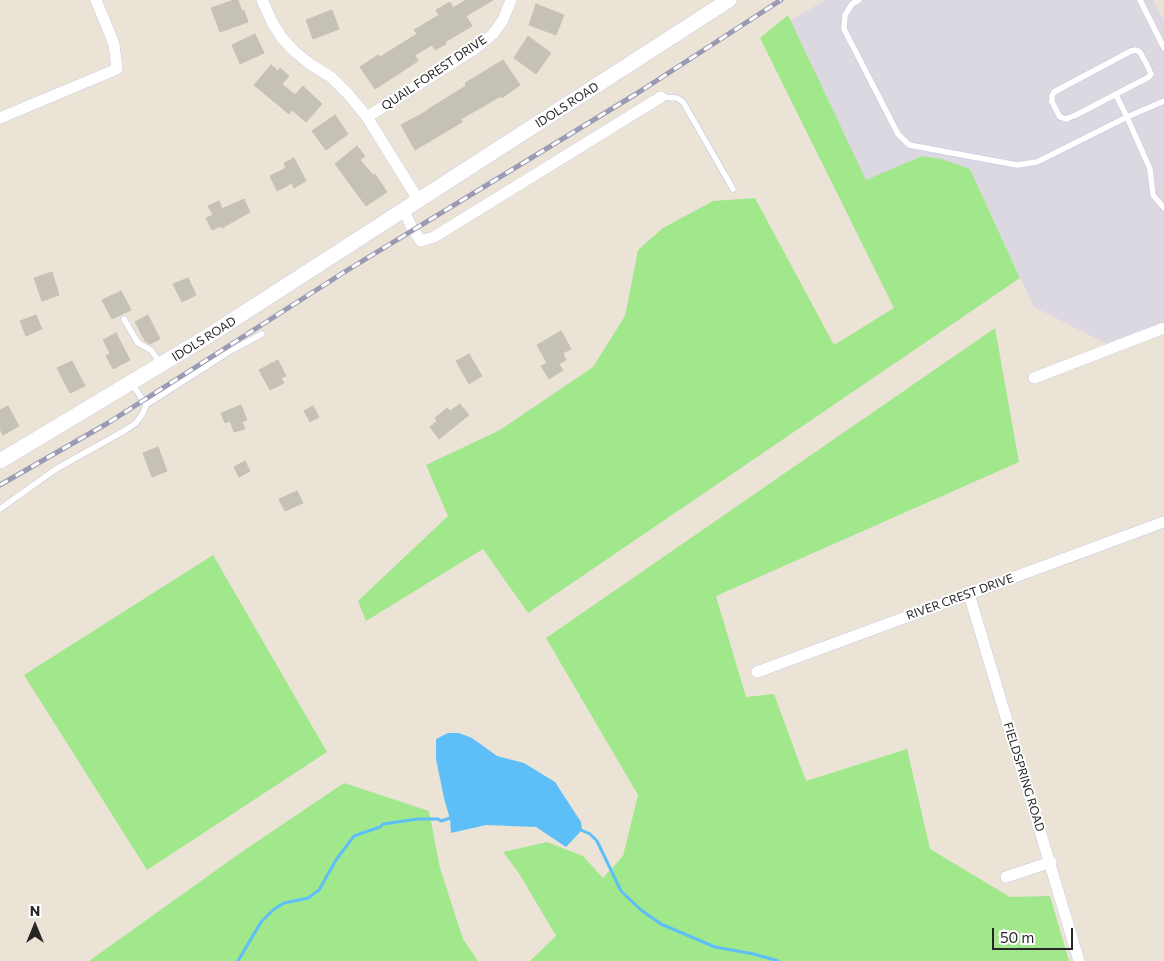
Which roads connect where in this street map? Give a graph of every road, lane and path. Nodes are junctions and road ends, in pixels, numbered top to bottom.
1 (96, 0) edge
2 (262, 0) edge
3 (511, 0) edge
4 (729, 0) edge
5 (859, 0) edge
6 (1140, 0) edge
7 (1164, 48) edge
8 (1116, 95) junction
9 (661, 97) joint
10 (1163, 103) edge
11 (367, 117) junction
12 (1127, 117) junction
13 (0, 118) edge
14 (733, 189) dead end
15 (419, 201) junction
16 (1164, 208) edge
17 (404, 211) junction
18 (124, 319) dead end
19 (1164, 328) edge
20 (262, 334) dead end
21 (162, 364) junction
22 (1034, 378) dead end
23 (132, 382) junction
24 (146, 405) junction
25 (0, 461) edge
26 (0, 509) edge
27 (1164, 522) edge
28 (969, 594) junction
29 (757, 672) dead end
30 (1051, 862) junction
31 (1006, 877) dead end
32 (1080, 961) edge

1 - 13 street
2 - 11 street
3 - 11 street, QUAIL FOREST DRIVE
4 - 15 street, IDOLS ROAD
5 - 12 lane
6 - 7 lane
8 - 8 lane
8 - 12 lane
9 - 14 lane
9 - 17 street
10 - 12 lane
11 - 15 street
12 - 16 lane
15 - 17 street, IDOLS ROAD
17 - 21 street, IDOLS ROAD
18 - 21 lane
19 - 22 street
20 - 24 lane
21 - 23 street, IDOLS ROAD
23 - 24 lane
23 - 25 street, IDOLS ROAD
24 - 26 lane
27 - 28 street, RIVER CREST DRIVE
28 - 29 street, RIVER CREST DRIVE
28 - 30 street, FIELDSPRING ROAD
30 - 31 street
30 - 32 street, FIELDSPRING ROAD

